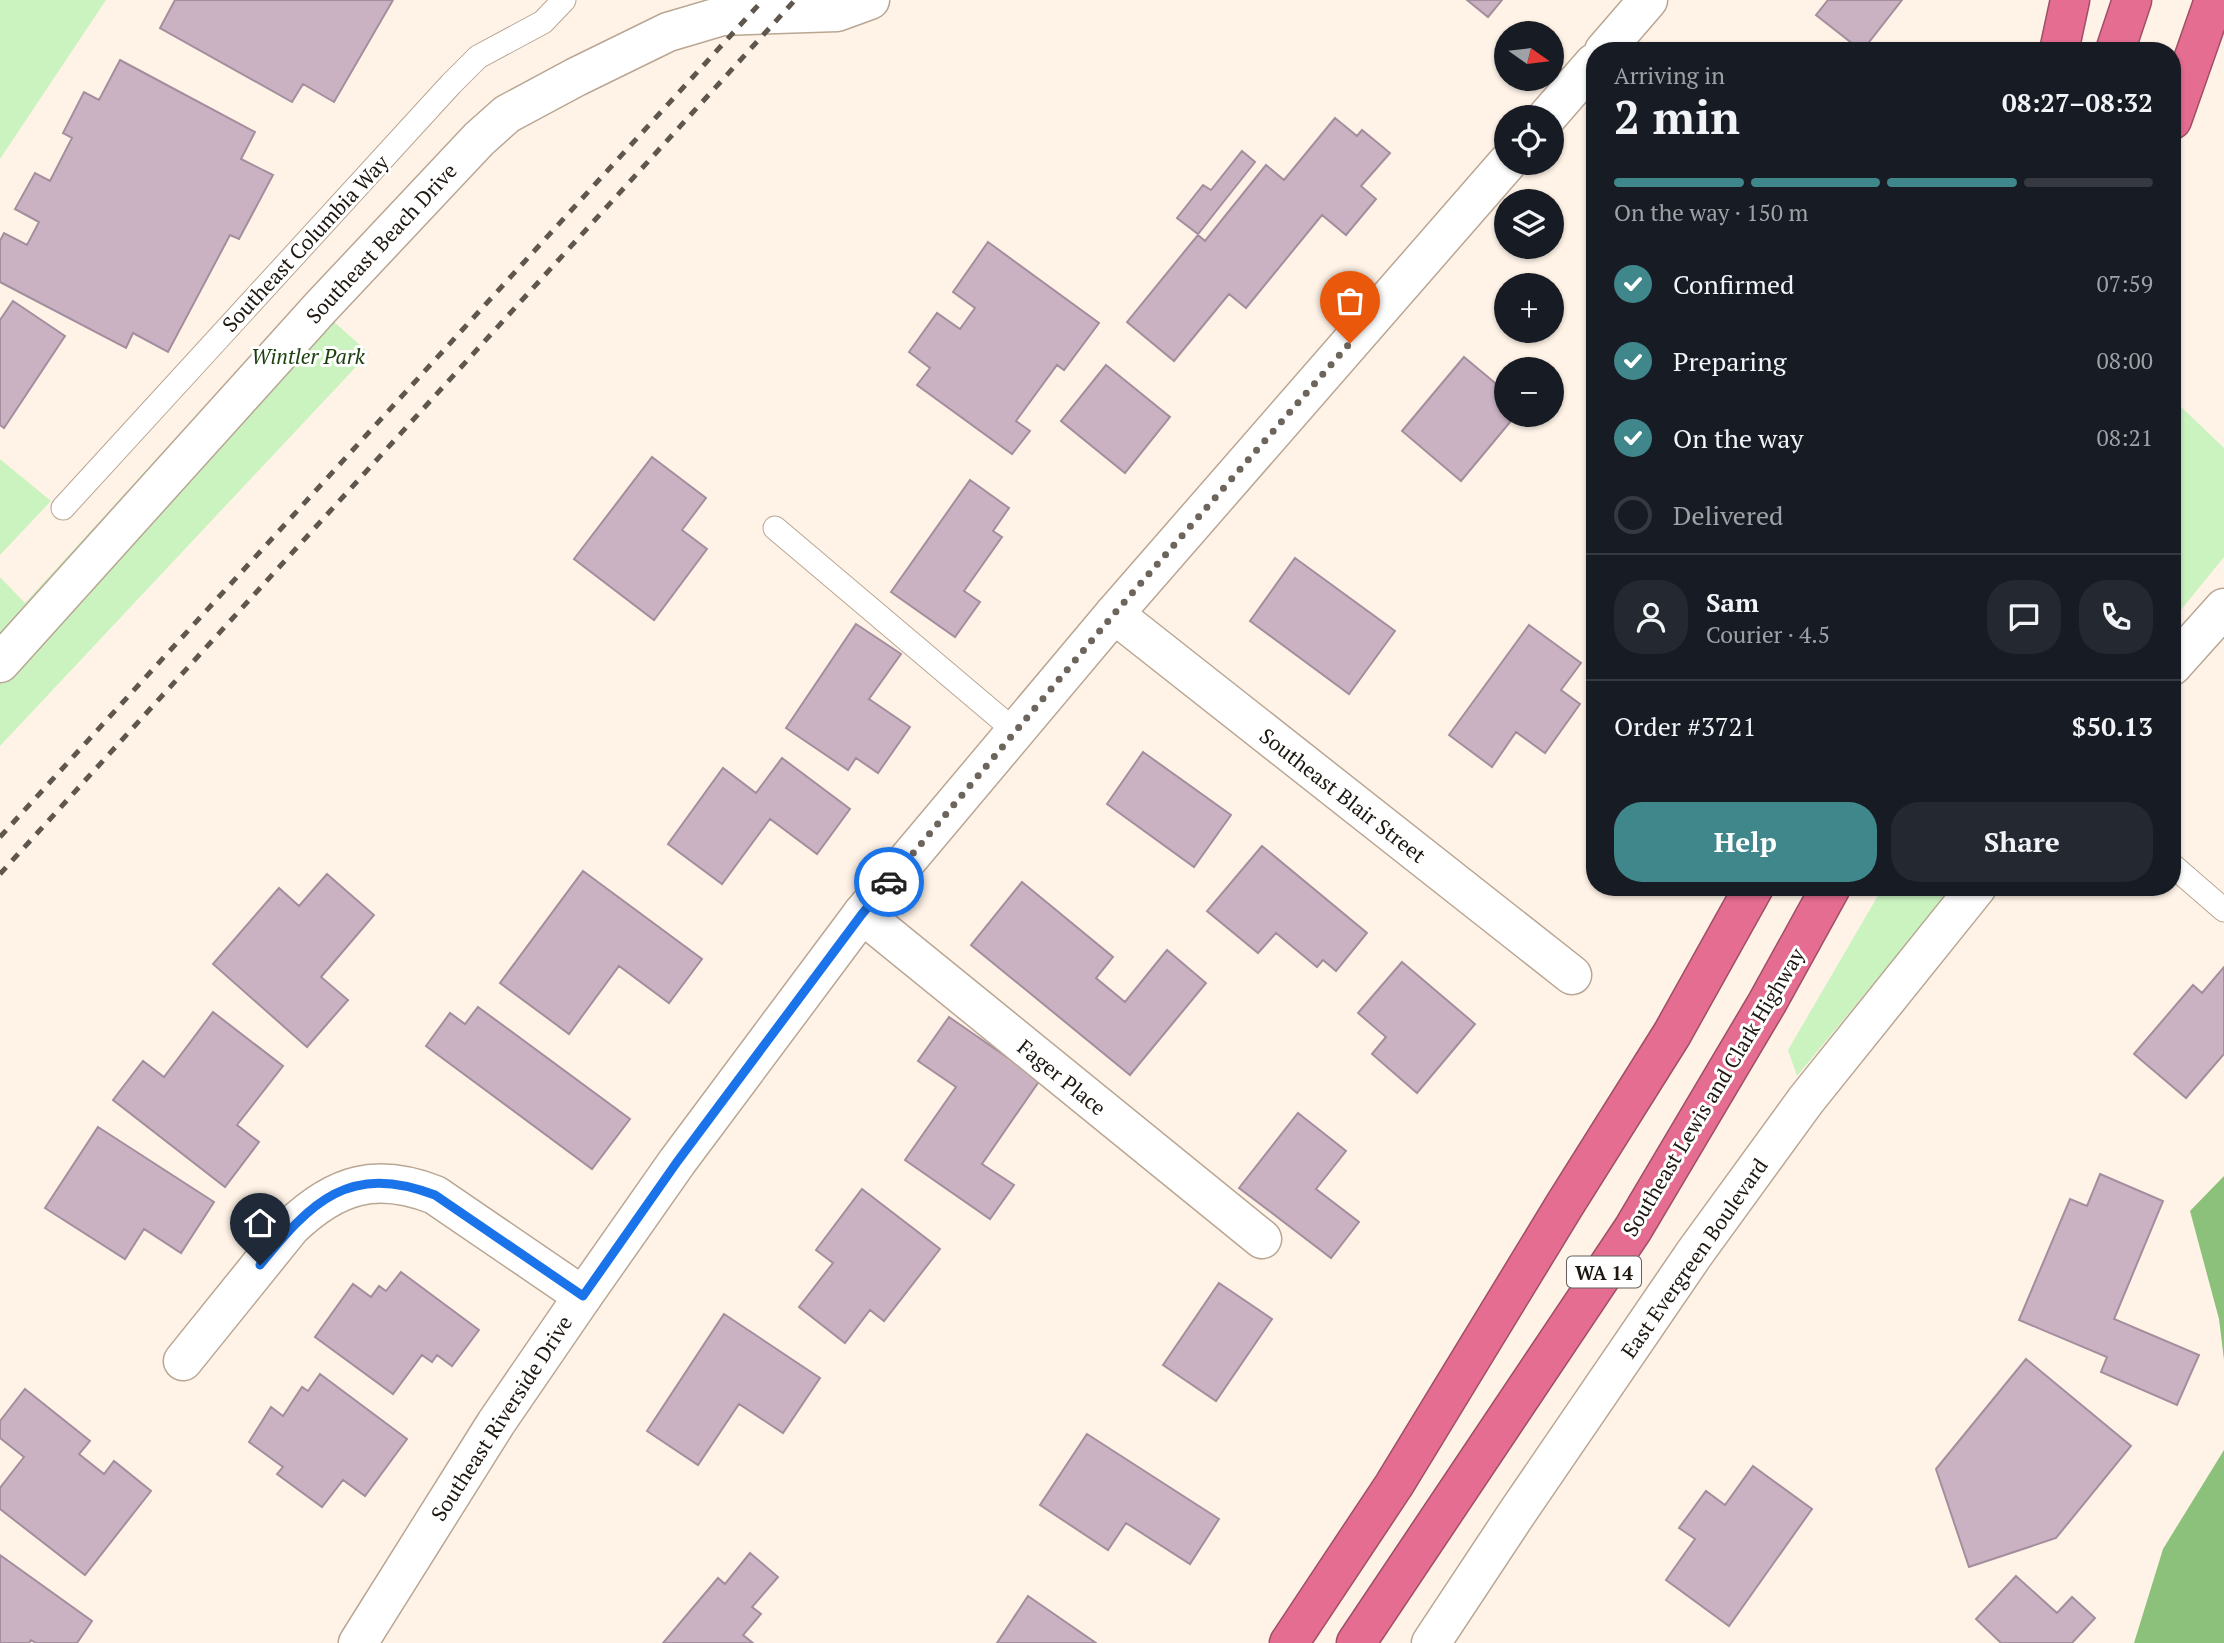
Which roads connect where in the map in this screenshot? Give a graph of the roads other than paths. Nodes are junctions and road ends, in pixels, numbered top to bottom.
1 (564, 0) edge
2 (870, 0) edge
3 (1648, 0) edge
4 (2070, 0) edge
5 (2132, 0) edge
6 (2214, 0) edge
7 (1612, 42) edge
8 (2061, 42) edge
9 (2118, 42) edge
10 (1586, 72) edge
11 (2181, 94) edge
12 (1557, 105) edge
13 (1497, 175) edge
14 (63, 508) dead end
15 (775, 528) dead end
16 (2224, 608) edge
17 (1114, 614) junction
18 (2181, 657) edge
19 (0, 663) edge
20 (1015, 731) junction
21 (2181, 873) edge
22 (1749, 896) edge
23 (1826, 896) edge
24 (1971, 896) edge
25 (2224, 910) edge
26 (862, 914) junction
27 (1572, 975) dead end
28 (1262, 1239) dead end
29 (583, 1296) junction
30 (183, 1361) dead end
31 (358, 1643) edge
32 (1289, 1643) edge
33 (1356, 1643) edge
34 (1431, 1643) edge

1 - 14 lane, Southeast Columbia Way
2 - 19 street, Southeast Beach Drive
3 - 7 street
4 - 8 highway
5 - 9 highway
6 - 11 highway
10 - 12 street
13 - 17 street, Southeast Riverside Drive
15 - 20 lane
16 - 18 street
17 - 20 street, Southeast Riverside Drive
17 - 27 street, Southeast Blair Street
20 - 26 street, Southeast Riverside Drive
21 - 25 lane
22 - 32 highway, WA 14
23 - 33 highway, Southeast Lewis and Clark Highway / WA 14
24 - 34 street, East Evergreen Boulevard
26 - 28 street, Fager Place
26 - 29 street, Southeast Riverside Drive
29 - 30 street
29 - 31 street, Southeast Riverside Drive

